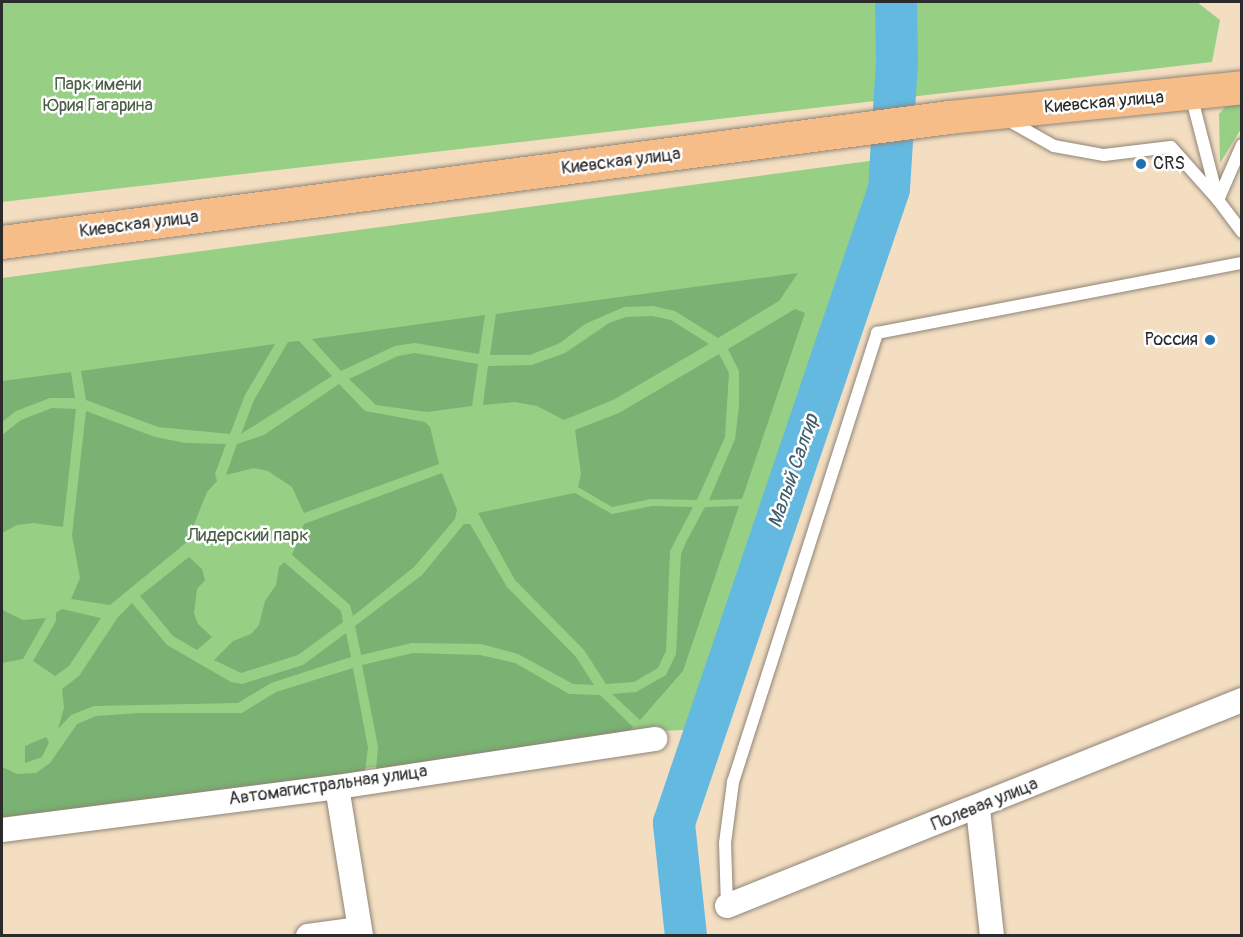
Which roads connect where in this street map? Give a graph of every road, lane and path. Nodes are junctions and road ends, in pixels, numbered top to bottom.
1 (1242, 87) edge
2 (1191, 94) junction
3 (995, 113) junction
4 (1242, 145) edge
5 (1218, 200) junction
6 (1242, 232) edge
7 (2, 242) edge
8 (1242, 264) edge
9 (1242, 700) edge
10 (655, 739) dead end
11 (337, 787) junction
12 (978, 809) junction
13 (2, 830) edge
14 (728, 906) joint
15 (359, 932) edge
16 (309, 936) edge
17 (992, 936) edge

1 - 2 main road, Киевская улица
2 - 3 main road, Киевская улица
2 - 5 lane
3 - 5 lane
3 - 7 main road, Киевская улица
4 - 5 lane
5 - 6 lane
8 - 14 lane
9 - 12 street, Полевая улица
10 - 11 street, Автомагистральная улица
11 - 13 street, Автомагистральная улица
11 - 15 street
12 - 14 street, Полевая улица
12 - 17 street
15 - 16 street

